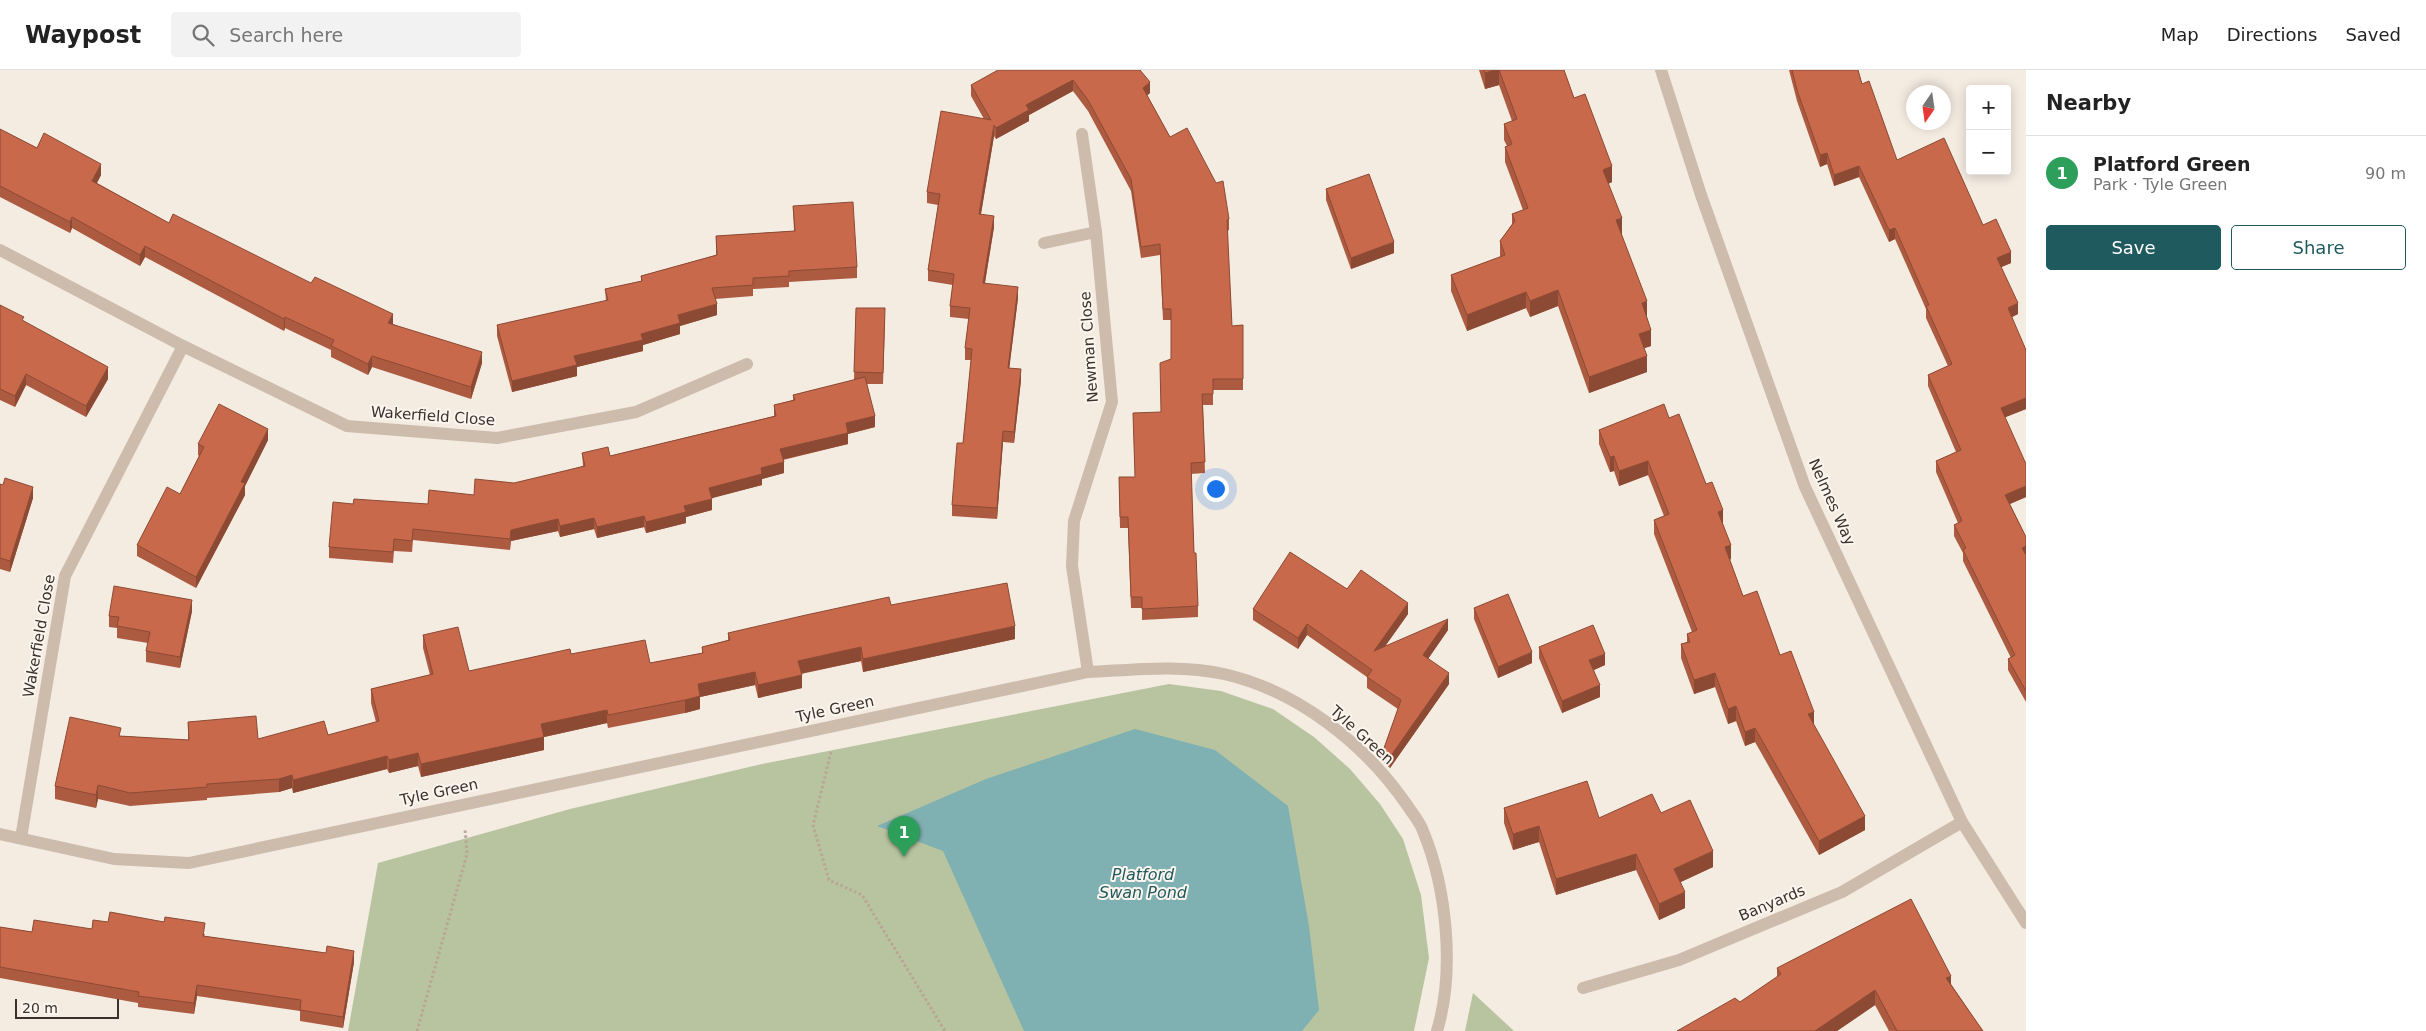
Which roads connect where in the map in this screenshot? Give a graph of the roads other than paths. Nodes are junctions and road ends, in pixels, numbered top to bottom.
1 (1660, 70) edge
2 (1082, 134) dead end
3 (1096, 232) junction
4 (1044, 243) dead end
5 (0, 250) edge
6 (183, 346) junction
7 (747, 364) dead end
8 (1088, 672) junction
9 (1962, 822) junction
10 (0, 834) edge
11 (21, 838) junction
12 (2026, 923) edge
13 (1583, 988) dead end
14 (1437, 1031) edge

1 - 9 street, Nelmes Way
2 - 3 street, Newman Close
3 - 4 street
3 - 8 street, Newman Close
5 - 6 street, Wakerfield Close
6 - 7 street, Wakerfield Close
6 - 11 street, Wakerfield Close
8 - 11 street, Tyle Green
8 - 14 street, Tyle Green
9 - 12 street, Nelmes Way
9 - 13 street, Banyards
10 - 11 street, Tyle Green

